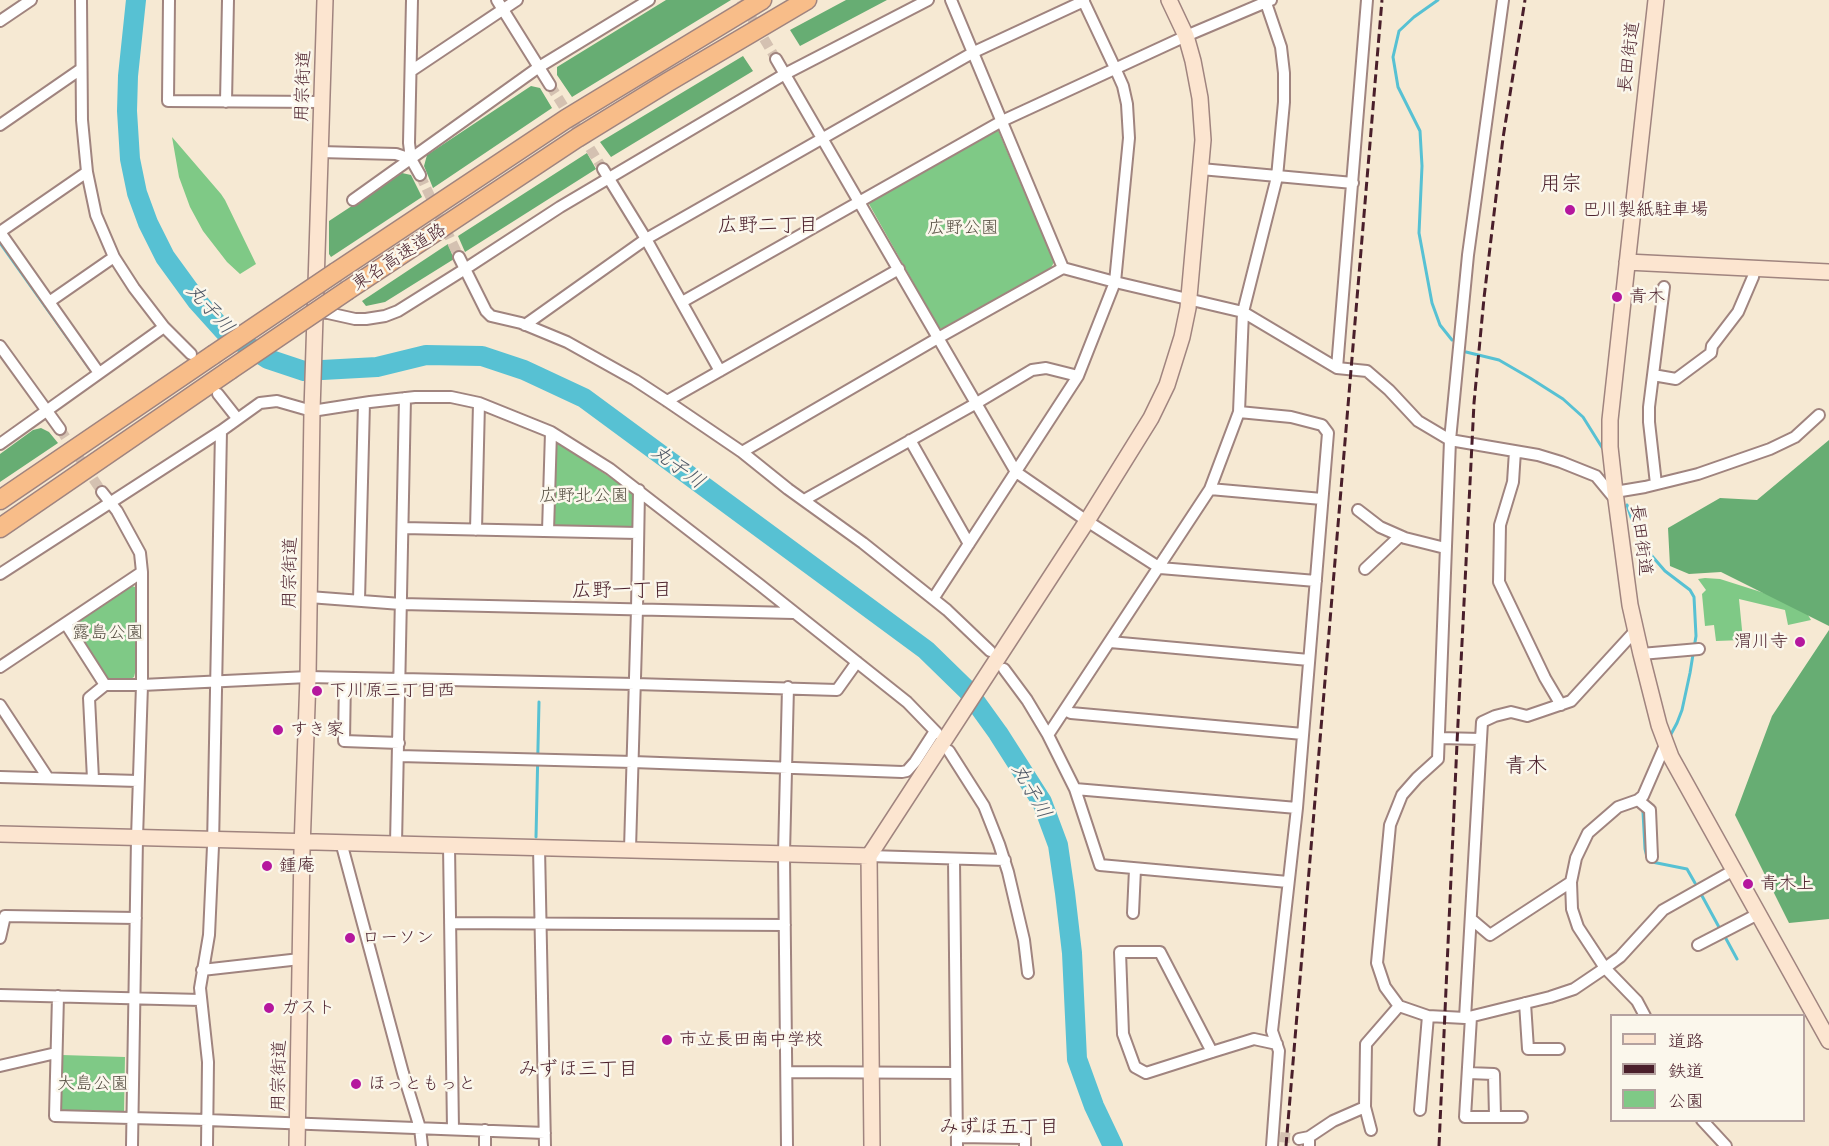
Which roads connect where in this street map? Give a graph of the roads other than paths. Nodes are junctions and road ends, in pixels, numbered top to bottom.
1 (31, 0) edge
2 (81, 0) edge
3 (169, 0) edge
4 (228, 0) edge
5 (316, 0) edge
6 (326, 0) edge
7 (412, 0) edge
8 (517, 0) edge
9 (649, 0) edge
10 (762, 0) edge
11 (807, 0) edge
12 (928, 0) edge
13 (951, 0) edge
14 (1169, 0) edge
15 (1367, 0) edge
16 (1503, 0) edge
17 (1656, 0) edge
18 (1084, 1) edge
19 (1268, 1) edge
20 (499, 5) edge
21 (0, 21) edge
22 (1186, 36) junction
23 (974, 52) junction
24 (776, 59) tunnel mouth
25 (539, 67) junction
26 (1115, 68) junction
27 (81, 69) junction
28 (411, 71) junction
29 (785, 74) junction
30 (550, 85) tunnel mouth
31 (226, 102) junction
32 (322, 102) junction
33 (1002, 121) junction
34 (0, 125) edge
35 (822, 138) junction
36 (320, 152) junction
37 (411, 159) junction
38 (1201, 169) junction
39 (87, 172) junction
40 (605, 174) junction
41 (420, 175) tunnel mouth
42 (1277, 177) junction
43 (1353, 183) junction
44 (353, 200) dead end
45 (860, 201) junction
46 (0, 232) edge
47 (646, 239) junction
48 (114, 257) junction
49 (459, 257) tunnel mouth
50 (1627, 262) junction
51 (1063, 267) junction
52 (1755, 268) junction
53 (465, 269) junction
54 (899, 269) junction
55 (1829, 272) edge
56 (1115, 282) junction
57 (1664, 287) dead end
58 (1189, 299) junction
59 (49, 302) junction
60 (682, 302) junction
61 (1243, 312) junction
62 (315, 319) junction
63 (525, 325) junction
64 (164, 327) junction
65 (938, 338) junction
66 (0, 346) edge
67 (191, 354) dead end
68 (1338, 368) junction
69 (720, 371) junction
70 (99, 373) junction
71 (1653, 375) junction
72 (1078, 376) junction
73 (218, 394) dead end
74 (405, 398) junction
75 (667, 401) junction
76 (364, 403) junction
77 (479, 403) junction
78 (313, 404) junction
79 (975, 404) junction
80 (46, 412) junction
81 (1239, 412) junction
82 (1819, 415) dead end
83 (237, 418) junction
84 (60, 429) tunnel mouth
85 (221, 431) junction
86 (551, 432) junction
87 (910, 440) junction
88 (1449, 440) junction
89 (0, 444) edge
90 (1515, 451) junction
91 (742, 452) junction
92 (1016, 472) junction
93 (1656, 484) junction
94 (1210, 489) junction
95 (639, 490) junction
96 (102, 492) tunnel mouth
97 (1616, 497) junction
98 (1322, 499) junction
99 (0, 500) edge
100 (804, 500) junction
101 (110, 503) junction
102 (1358, 510) dead end
103 (1087, 521) junction
104 (0, 528) edge
105 (403, 528) junction
106 (476, 530) junction
107 (548, 531) junction
108 (638, 533) junction
109 (1400, 536) junction
110 (969, 544) junction
111 (1445, 548) junction
112 (1160, 568) junction
113 (1365, 569) dead end
114 (142, 572) junction
115 (0, 574) edge
116 (1316, 581) junction
117 (309, 597) junction
118 (933, 599) junction
119 (359, 600) junction
120 (401, 604) junction
121 (637, 609) junction
122 (794, 613) junction
123 (66, 624) junction
124 (1636, 630) junction
125 (1110, 642) junction
126 (1694, 650) dead end
127 (990, 651) dead end
128 (1641, 654) junction
129 (1309, 660) junction
130 (857, 662) junction
131 (0, 667) edge
132 (1004, 669) dead end
133 (308, 677) junction
134 (345, 678) junction
135 (400, 679) junction
136 (216, 682) junction
137 (635, 684) junction
138 (105, 685) junction
139 (142, 685) junction
140 (788, 687) junction
141 (0, 705) edge
142 (1561, 705) junction
143 (1065, 710) junction
144 (1304, 734) junction
145 (1048, 735) junction
146 (1439, 738) junction
147 (1481, 739) junction
148 (399, 743) junction
149 (1666, 743) junction
150 (949, 751) dead end
151 (399, 756) junction
152 (633, 762) junction
153 (786, 768) junction
154 (0, 777) edge
155 (48, 778) junction
156 (93, 779) junction
157 (138, 781) junction
158 (1075, 789) junction
159 (1638, 800) junction
160 (1297, 808) junction
161 (0, 834) edge
162 (137, 838) junction
163 (213, 839) junction
164 (303, 841) junction
165 (341, 842) junction
166 (396, 844) junction
167 (449, 845) junction
168 (539, 847) junction
169 (630, 849) junction
170 (784, 854) junction
171 (869, 855) junction
172 (1652, 857) dead end
173 (954, 859) junction
174 (1005, 860) junction
175 (1135, 869) junction
176 (1734, 870) junction
177 (1288, 882) junction
178 (1571, 882) junction
179 (1133, 913) dead end
180 (1758, 914) junction
181 (136, 918) junction
182 (1471, 919) junction
183 (540, 922) junction
184 (450, 923) junction
185 (785, 925) junction
186 (0, 938) edge
187 (1698, 945) dead end
188 (300, 959) junction
189 (1605, 968) junction
190 (202, 970) junction
191 (1028, 973) dead end
192 (0, 995) edge
193 (58, 996) junction
194 (135, 998) junction
195 (201, 1000) junction
196 (1525, 1003) junction
197 (1399, 1006) junction
198 (1644, 1014) edge
199 (1428, 1016) junction
200 (1468, 1018) junction
201 (1829, 1041) edge
202 (1277, 1044) junction
203 (1559, 1049) dead end
204 (1212, 1052) junction
205 (56, 1053) junction
206 (0, 1066) edge
207 (787, 1072) junction
208 (872, 1073) junction
209 (955, 1073) junction
210 (1468, 1073) junction
211 (1365, 1107) junction
212 (1420, 1110) dead end
213 (1496, 1116) junction
214 (1522, 1117) dead end
215 (132, 1119) junction
216 (207, 1119) junction
217 (1704, 1122) edge
218 (298, 1123) junction
219 (420, 1128) junction
220 (453, 1129) junction
221 (485, 1130) junction
222 (1371, 1130) dead end
223 (545, 1133) junction
224 (1275, 1140) edge
225 (1306, 1141) tunnel mouth
226 (957, 1142) edge
227 (132, 1146) edge
228 (207, 1146) edge
229 (297, 1146) edge
230 (422, 1146) edge
231 (485, 1146) edge
232 (545, 1146) edge
233 (787, 1146) edge
234 (872, 1146) edge
235 (1025, 1146) edge
236 (1726, 1146) edge

1 - 21 street
2 - 27 street
3 - 31 street
4 - 31 street
5 - 6 street
6 - 32 street, 用宗街道
7 - 28 street
8 - 20 street
9 - 25 street
10 - 99 highway, 東名高速道路, bridge
11 - 104 highway, 東名高速道路, bridge
12 - 29 street
13 - 23 street
14 - 22 street
15 - 43 street
16 - 88 street
17 - 50 street, 長田街道
18 - 23 street
18 - 26 street
19 - 22 street
19 - 42 street
20 - 25 street
20 - 28 street
22 - 26 street
22 - 38 street
23 - 33 street
23 - 35 street
24 - 29 street
25 - 30 street
25 - 37 street
26 - 33 street
26 - 56 street
27 - 34 street
27 - 39 street
28 - 37 street
29 - 35 street
29 - 40 street
31 - 32 street
32 - 36 street, 用宗街道
33 - 45 street
33 - 51 street
35 - 45 street
35 - 47 street
36 - 37 street
36 - 62 street, 用宗街道
37 - 41 street
37 - 44 street
38 - 42 street
38 - 58 street
39 - 46 street
39 - 48 street
40 - 47 street
40 - 53 street
42 - 43 street
42 - 61 street
43 - 68 street
45 - 54 street
45 - 60 street
46 - 59 street
47 - 60 street
47 - 63 street
48 - 59 street
48 - 64 street
49 - 53 street
50 - 52 street
50 - 97 street, 長田街道
51 - 56 street
51 - 65 street
52 - 55 street
52 - 71 street
53 - 62 street
53 - 63 street
54 - 65 street
54 - 69 street
56 - 58 street
56 - 72 street
57 - 71 street
58 - 61 street
58 - 103 street
59 - 70 street
60 - 69 street
61 - 68 street
61 - 81 street
62 - 78 street, 用宗街道
63 - 75 street
64 - 67 street
64 - 70 street
65 - 79 street
65 - 91 street
66 - 80 street
68 - 88 street
69 - 75 street
70 - 80 street
71 - 93 street
72 - 79 street
72 - 92 street
73 - 83 street
74 - 76 street
74 - 77 street
74 - 105 street
75 - 91 street
76 - 78 street
76 - 119 street
77 - 86 street
77 - 106 street
78 - 83 street
78 - 117 street, 用宗街道
79 - 87 street
79 - 92 street
80 - 84 street
80 - 89 street
81 - 94 street
81 - 98 street
82 - 93 street
83 - 85 street
85 - 101 street
85 - 136 street
86 - 95 street
86 - 107 street
87 - 100 street
87 - 110 street
88 - 90 street
88 - 111 street
90 - 97 street
90 - 142 street
91 - 100 street
92 - 103 street
92 - 110 street
93 - 97 street
94 - 98 street
94 - 112 street
95 - 108 street
95 - 122 street
96 - 101 street
97 - 124 street, 長田街道
98 - 116 street
100 - 118 street
101 - 114 street
101 - 115 street
102 - 109 street
103 - 112 street
103 - 171 street
105 - 106 street
105 - 120 street
106 - 107 street
107 - 108 street
108 - 121 street
109 - 111 street
109 - 113 street
110 - 118 street
111 - 146 street
112 - 116 street
112 - 125 street
114 - 123 street
114 - 139 street
116 - 129 street
117 - 119 street
117 - 133 street, 用宗街道
118 - 127 street
119 - 120 street
120 - 121 street
120 - 135 street
121 - 122 street
121 - 137 street
122 - 130 street
123 - 131 street
123 - 138 street
124 - 128 street, 長田街道
124 - 142 street
125 - 129 street
125 - 143 street
126 - 128 street
128 - 149 street, 長田街道
129 - 144 street
130 - 140 street
130 - 153 street
132 - 145 street
133 - 134 street
133 - 136 street
133 - 164 street, 用宗街道
134 - 135 street
134 - 148 street
135 - 137 street
135 - 148 street
136 - 139 street
136 - 163 street
137 - 140 street
137 - 152 street
138 - 139 street
138 - 156 street
139 - 157 street
140 - 153 street
141 - 155 street
142 - 147 street
143 - 144 street
143 - 145 street
144 - 160 street
145 - 158 street
146 - 147 street
146 - 197 street
147 - 182 street
148 - 151 street
149 - 159 street
149 - 176 street, 長田街道
150 - 174 street
151 - 152 street
151 - 166 street
152 - 153 street
152 - 169 street
153 - 170 street
154 - 155 street
155 - 156 street
156 - 157 street
157 - 162 street
158 - 160 street
158 - 175 street
159 - 172 street
159 - 178 street
160 - 177 street
161 - 162 street
162 - 163 street
162 - 181 street
163 - 164 street
163 - 190 street
164 - 165 street
164 - 188 street, 用宗街道
165 - 166 street
165 - 219 street
166 - 167 street
167 - 168 street
167 - 184 street
168 - 169 street
168 - 183 street
169 - 170 street
170 - 171 street
170 - 185 street
171 - 173 street
171 - 208 street
173 - 174 street
173 - 209 street
174 - 191 street
175 - 177 street
175 - 179 street
176 - 180 street, 長田街道
176 - 189 street
177 - 202 street
178 - 182 street
178 - 189 street
180 - 187 street
180 - 201 street, 長田街道
181 - 186 street
181 - 194 street
182 - 200 street
183 - 184 street
183 - 185 street
183 - 223 street
184 - 220 street
185 - 207 street
188 - 190 street
188 - 218 street, 用宗街道
189 - 196 street
189 - 198 street
190 - 195 street
192 - 193 street
193 - 194 street
193 - 205 street
194 - 195 street
194 - 215 street
195 - 216 street
196 - 200 street
196 - 203 street
197 - 199 street
197 - 211 street
199 - 200 street
199 - 212 street
200 - 210 street
202 - 204 street
202 - 224 street
204 - 204 street
205 - 206 street
205 - 215 street
207 - 208 street
207 - 233 street
208 - 209 street
208 - 234 street
209 - 226 street
210 - 213 street
210 - 213 street
211 - 222 street
211 - 225 street
213 - 214 street
215 - 216 street
215 - 227 street
216 - 218 street
216 - 228 street
217 - 236 street
218 - 219 street
218 - 229 street, 用宗街道
219 - 220 street
219 - 230 street
220 - 221 street
221 - 223 street
221 - 231 street
223 - 232 street
226 - 235 street

